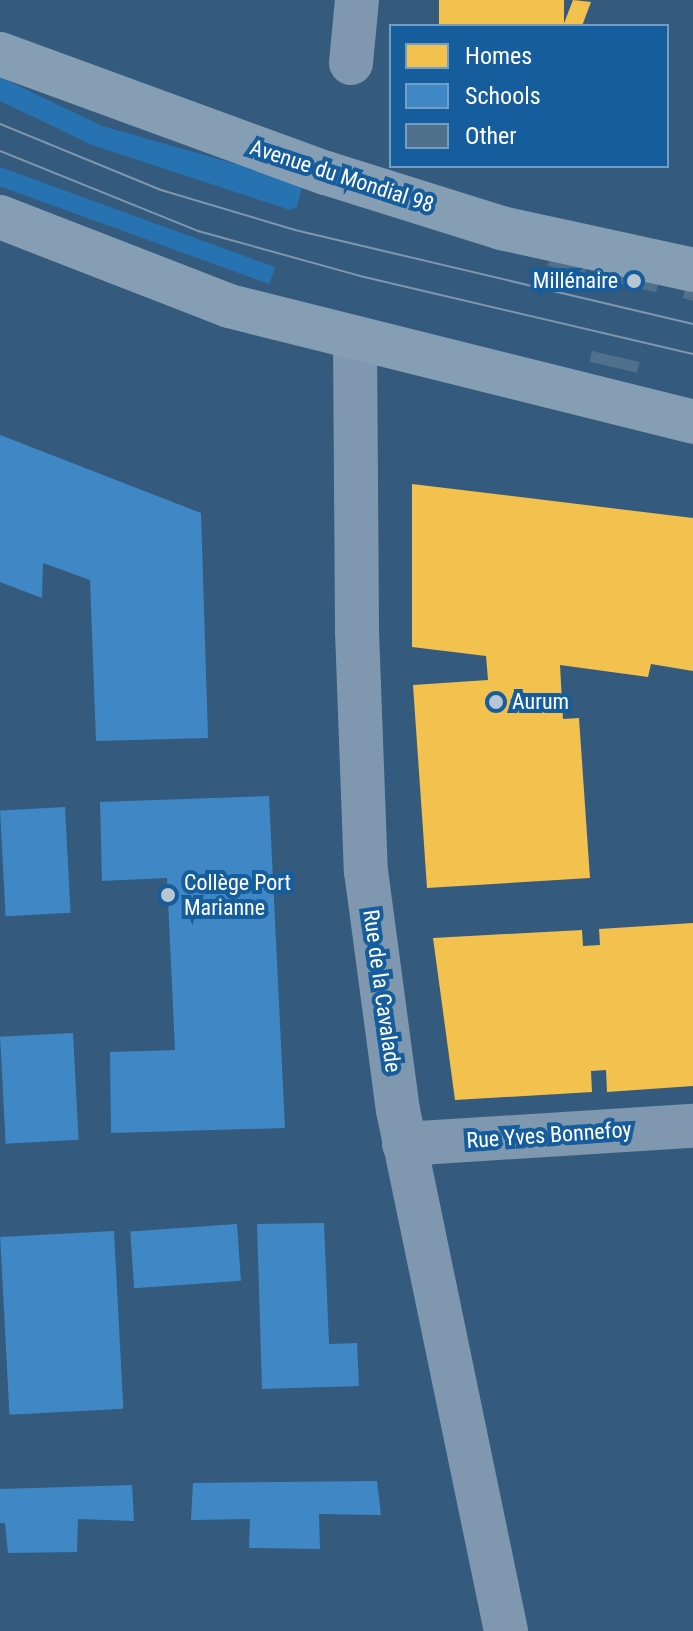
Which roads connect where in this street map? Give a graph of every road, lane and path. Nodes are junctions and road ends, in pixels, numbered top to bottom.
1 (357, 0) edge
2 (0, 54) edge
3 (351, 63) dead end
4 (0, 217) edge
5 (693, 270) edge
6 (355, 340) junction
7 (693, 422) edge
8 (693, 1126) edge
9 (404, 1144) junction
10 (506, 1631) edge

1 - 3 street
2 - 5 main road, Avenue du Mondial 98
4 - 6 main road
6 - 7 main road
6 - 9 street, Rue de la Cavalade
8 - 9 street, Rue Yves Bonnefoy
9 - 10 street, Rue de la Cavalade

